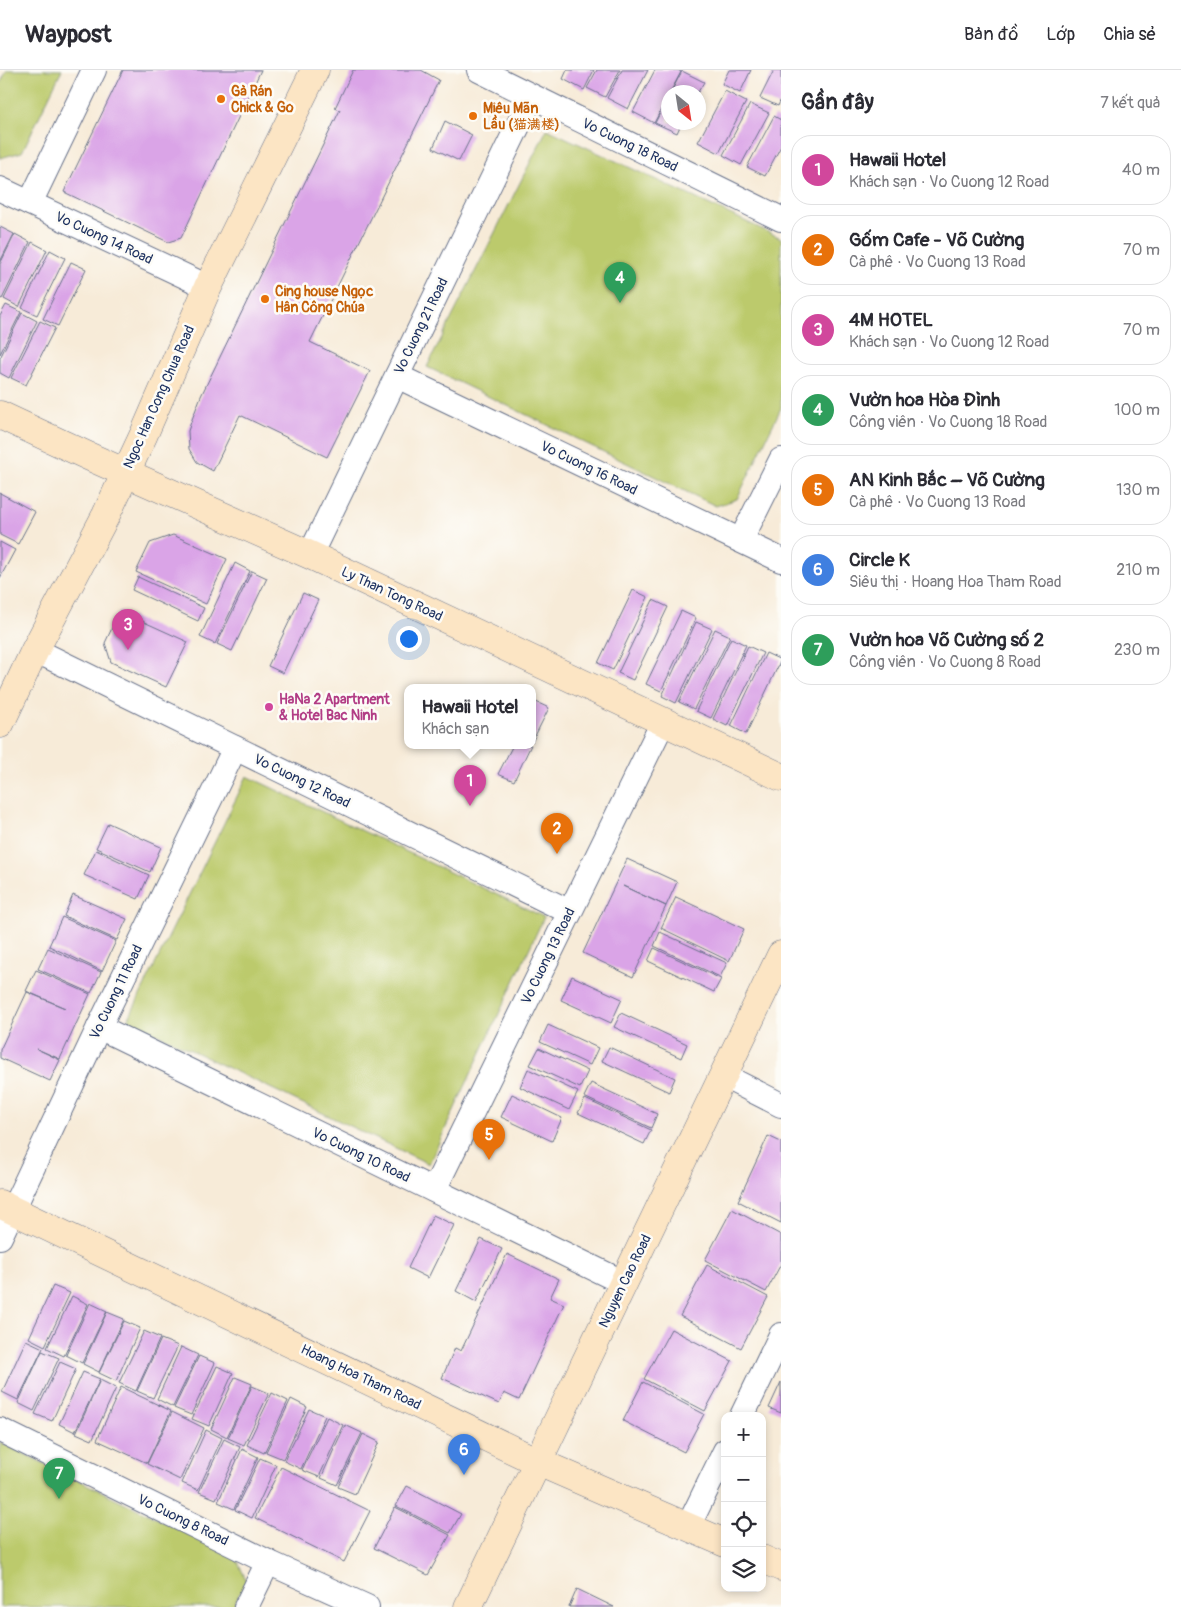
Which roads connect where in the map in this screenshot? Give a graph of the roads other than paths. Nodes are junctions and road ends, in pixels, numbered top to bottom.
1 (94, 70) edge
2 (315, 70) edge
3 (478, 70) edge
4 (532, 97) junction
5 (0, 189) edge
6 (30, 203) junction
7 (781, 219) edge
8 (208, 287) junction
9 (397, 376) junction
10 (0, 415) edge
11 (781, 460) edge
12 (125, 472) junction
13 (741, 540) junction
14 (310, 555) junction
15 (781, 560) edge
16 (35, 650) junction
17 (663, 722) junction
18 (0, 724) edge
19 (235, 748) junction
20 (781, 777) edge
21 (570, 912) junction
22 (781, 955) edge
23 (99, 1027) junction
24 (724, 1076) junction
25 (781, 1105) edge
26 (434, 1190) junction
27 (6, 1207) edge
28 (0, 1237) edge
29 (624, 1283) junction
30 (781, 1335) edge
31 (744, 1412) edge
32 (0, 1430) edge
33 (722, 1457) edge
34 (538, 1462) junction
35 (688, 1527) junction
36 (721, 1540) edge
37 (766, 1561) edge
38 (268, 1562) junction
39 (781, 1567) edge
40 (246, 1607) edge
41 (367, 1607) edge
42 (468, 1607) edge

1 - 6 street
2 - 8 street, Ngoc Han Cong Chua Road
3 - 4 street, Vo Cuong 18 Road
4 - 7 street, Vo Cuong 18 Road
4 - 9 street, Vo Cuong 21 Road
5 - 6 street, Vo Cuong 14 Road
6 - 8 street, Vo Cuong 14 Road
8 - 12 street, Ngoc Han Cong Chua Road
9 - 13 street, Vo Cuong 16 Road
9 - 14 street, Vo Cuong 21 Road
10 - 12 street, Ly Than Tong Road
11 - 13 street
12 - 14 street, Ly Than Tong Road
12 - 16 street, Ngoc Han Cong Chua Road
13 - 15 street, Vo Cuong 16 Road
14 - 17 street, Ly Than Tong Road
16 - 18 street, Ngoc Han Cong Chua Road
16 - 19 street, Vo Cuong 12 Road
17 - 20 street, Ly Than Tong Road
17 - 21 street, Vo Cuong 13 Road
19 - 21 street, Vo Cuong 12 Road
19 - 23 street, Vo Cuong 11 Road
21 - 26 street, Vo Cuong 13 Road
22 - 24 street, Nguyen Cao Road
23 - 26 street, Vo Cuong 10 Road
23 - 27 street, Vo Cuong 11 Road
24 - 25 street
24 - 29 street, Nguyen Cao Road
26 - 29 street, Vo Cuong 10 Road
27 - 28 street, Vo Cuong 11 Road
27 - 34 street, Hoang Hoa Tham Road
29 - 34 street, Nguyen Cao Road
30 - 31 street
32 - 38 street, Vo Cuong 8 Road
33 - 35 street
34 - 35 street, Hoang Hoa Tham Road
34 - 42 street, Nguyen Cao Road
35 - 36 street, Hoang Hoa Tham Road
37 - 39 street
38 - 40 street
38 - 41 street, Vo Cuong 8 Road

